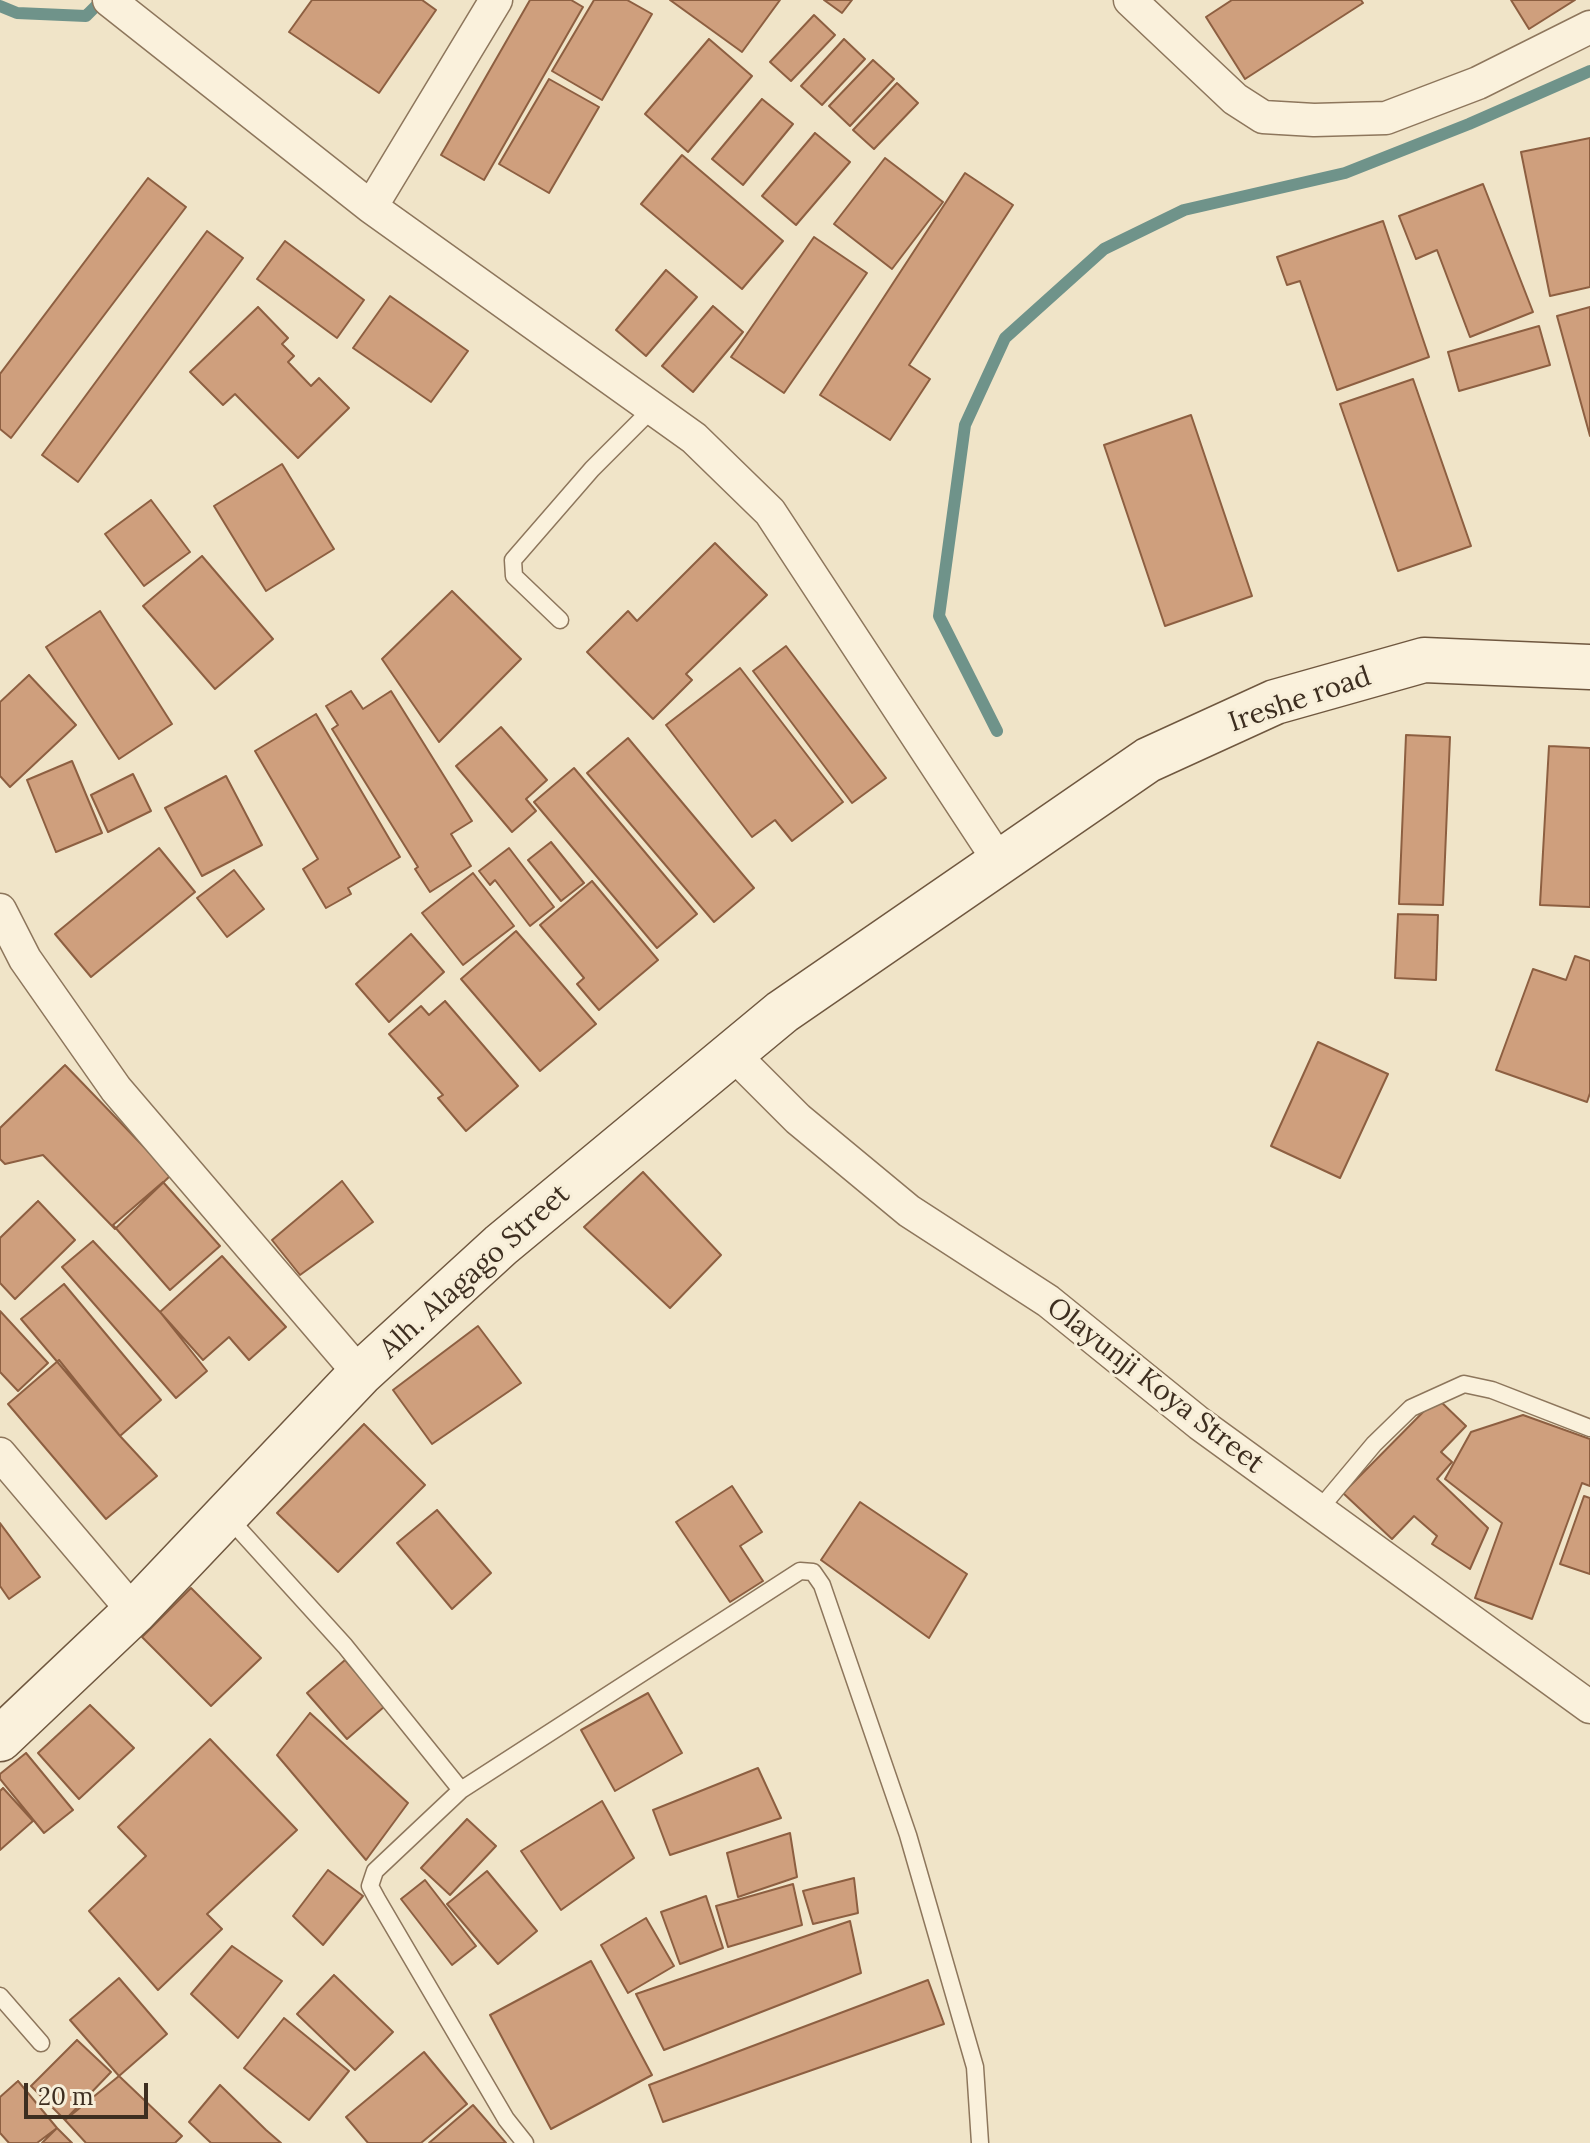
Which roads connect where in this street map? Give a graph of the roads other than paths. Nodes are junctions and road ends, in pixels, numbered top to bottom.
1 (496, 0) edge
2 (1130, 0) edge
3 (116, 5) edge
4 (1590, 27) edge
5 (371, 207) junction
6 (653, 408) junction
7 (560, 620) dead end
8 (1590, 667) edge
9 (999, 861) junction
10 (0, 910) edge
11 (731, 1052) junction
12 (360, 1374) junction
13 (1590, 1428) edge
14 (0, 1454) edge
15 (1317, 1512) junction
16 (226, 1514) junction
17 (134, 1612) junction
18 (1590, 1707) edge
19 (0, 1739) edge
20 (461, 1790) junction
21 (0, 1996) edge
22 (41, 2043) dead end
23 (525, 2143) edge
24 (980, 2143) edge

1 - 5 street
2 - 4 street
3 - 5 street
5 - 6 street
6 - 7 lane
6 - 9 street
8 - 9 main road, Ireshe road
9 - 11 main road, Alh. Alagago Street
10 - 12 street
11 - 12 main road, Alh. Alagago Street
11 - 15 street, Olayunji Koya Street
12 - 16 main road, Alh. Alagago Street
13 - 15 lane
14 - 17 street
15 - 18 street, Olayunji Koya Street
16 - 17 main road, Alh. Alagago Street
16 - 20 lane
17 - 19 main road, Alh. Alagago Street
20 - 23 lane
20 - 24 lane
21 - 22 lane

